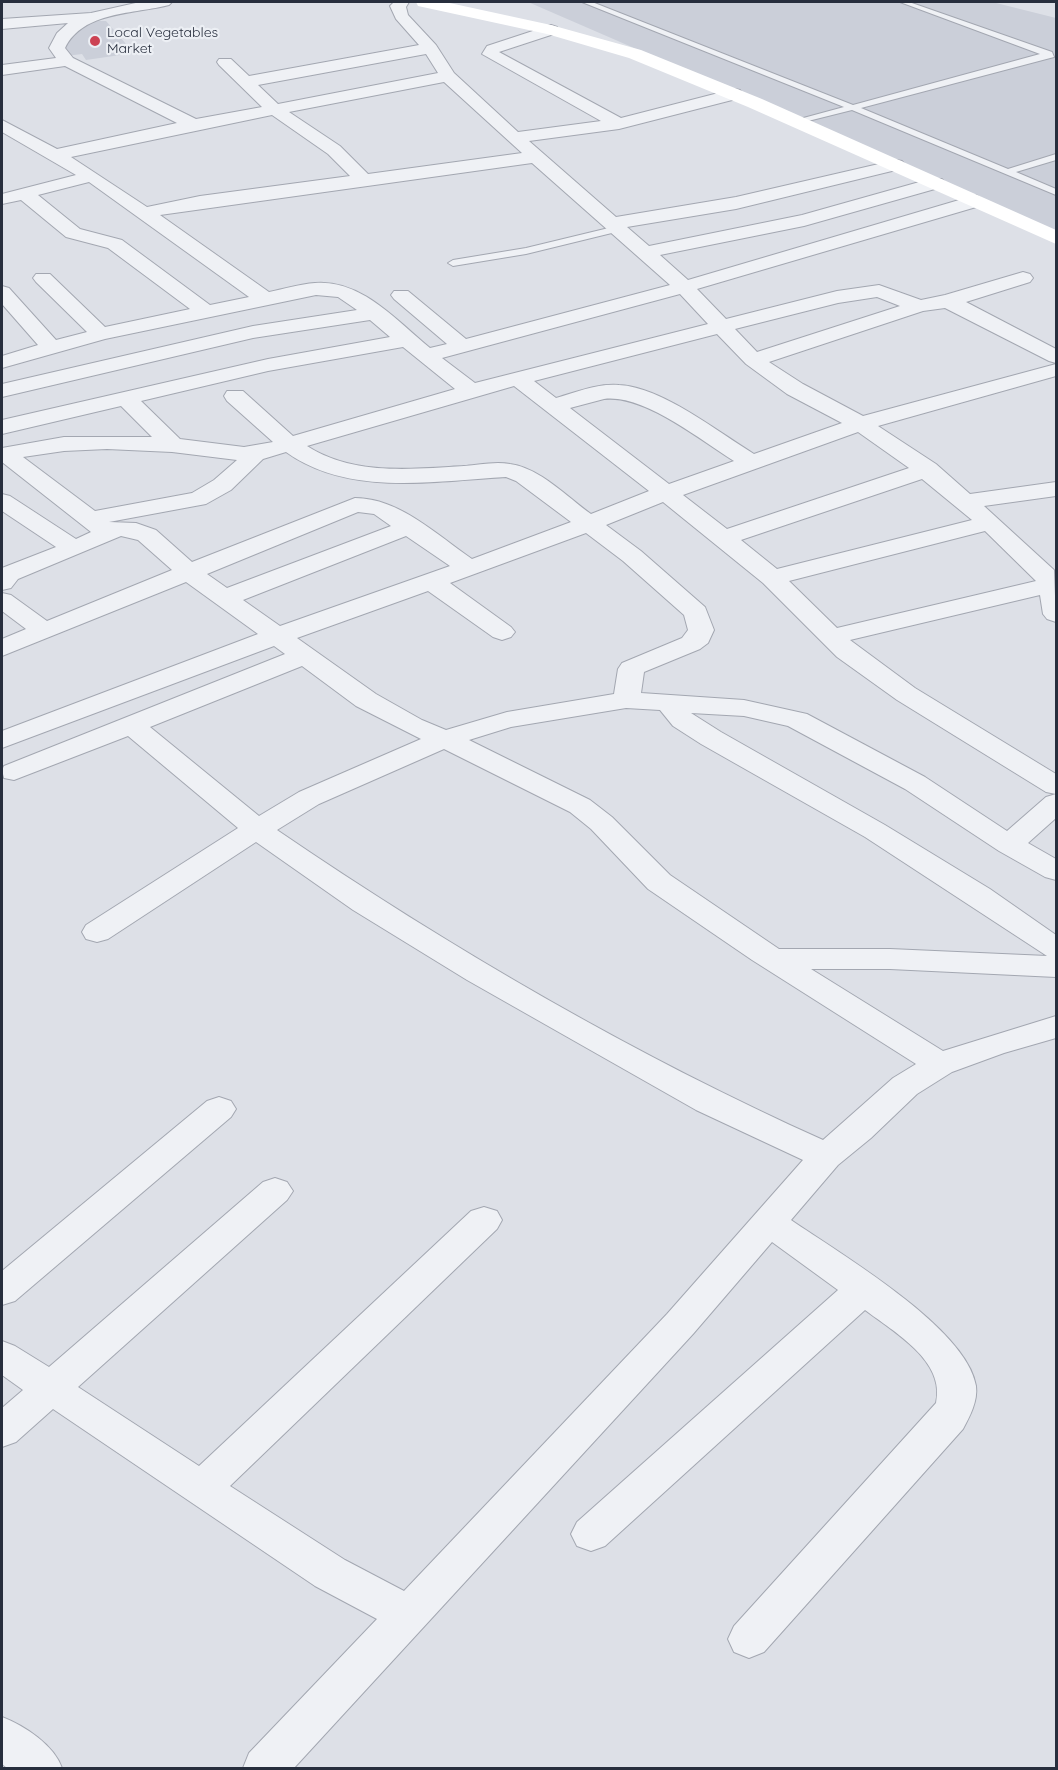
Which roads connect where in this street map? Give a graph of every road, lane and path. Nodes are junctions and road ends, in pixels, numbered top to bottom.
1 (164, 2) edge
2 (402, 2) edge
3 (424, 2) edge
4 (586, 2) edge
5 (903, 2) edge
6 (92, 17) junction
7 (2, 24) edge
8 (551, 30) junction
9 (430, 48) junction
10 (24, 50) dead end
11 (62, 55) junction
12 (1053, 56) edge
13 (225, 62) dead end
14 (2, 70) edge
15 (448, 76) junction
16 (246, 82) junction
17 (734, 94) junction
18 (852, 107) junction
19 (274, 109) junction
20 (799, 122) junction
21 (619, 124) junction
22 (2, 125) edge
23 (194, 125) junction
24 (513, 138) junction
25 (55, 155) junction
26 (534, 156) junction
27 (1056, 157) edge
28 (896, 165) junction
29 (1007, 172) junction
30 (92, 176) junction
31 (364, 180) junction
32 (936, 183) junction
33 (1056, 192) edge
34 (9, 196) edge
35 (976, 201) junction
36 (143, 213) junction
37 (614, 226) junction
38 (1056, 238) edge
39 (645, 253) junction
40 (453, 262) dead end
41 (43, 278) dead end
42 (1023, 278) dead end
43 (684, 287) junction
44 (2, 292) edge
45 (401, 295) dead end
46 (265, 299) junction
47 (948, 301) junction
48 (919, 306) junction
49 (205, 311) junction
50 (375, 313) junction
51 (721, 328) junction
52 (101, 334) junction
53 (407, 339) junction
54 (462, 346) junction
55 (52, 348) junction
56 (428, 355) junction
57 (1056, 357) edge
58 (753, 360) junction
59 (2, 362) edge
60 (1056, 370) edge
61 (518, 379) junction
62 (2, 391) edge
63 (471, 391) junction
64 (235, 396) dead end
65 (127, 399) junction
66 (554, 406) junction
67 (860, 424) junction
68 (2, 427) edge
69 (173, 445) junction
70 (291, 445) junction
71 (255, 454) junction
72 (3, 455) edge
73 (751, 462) junction
74 (928, 469) junction
75 (1056, 489) edge
76 (666, 493) junction
77 (2, 501) edge
78 (966, 502) junction
79 (990, 523) junction
80 (588, 524) junction
81 (97, 527) junction
82 (409, 527) junction
83 (724, 538) junction
84 (73, 548) junction
85 (469, 568) junction
86 (189, 572) junction
87 (4, 576) edge
88 (772, 578) junction
89 (430, 581) junction
90 (1051, 585) junction
91 (225, 598) junction
92 (2, 600) edge
93 (1056, 614) edge
94 (45, 631) junction
95 (502, 632) dead end
96 (279, 635) junction
97 (831, 637) junction
98 (2, 648) edge
99 (304, 656) junction
100 (626, 700) junction
101 (669, 704) junction
102 (131, 725) junction
103 (445, 739) junction
104 (2, 740) edge
105 (15, 772) dead end
106 (1056, 786) edge
107 (1056, 802) edge
108 (258, 830) junction
109 (1009, 845) junction
110 (1056, 871) edge
111 (98, 932) dead end
112 (1056, 949) edge
113 (775, 959) junction
114 (1056, 967) edge
115 (1056, 1028) edge
116 (940, 1064) junction
117 (219, 1109) dead end
118 (826, 1156) junction
119 (274, 1191) dead end
120 (484, 1220) dead end
121 (770, 1223) junction
122 (864, 1289) junction
123 (2, 1291) edge
124 (2, 1356) edge
125 (51, 1386) junction
126 (2, 1431) edge
127 (201, 1489) junction
128 (591, 1534) dead end
129 (410, 1615) junction
130 (749, 1639) dead end
131 (2, 1737) edge
132 (40, 1768) edge
133 (265, 1768) edge

1 - 6 street
2 - 9 street
3 - 8 main road
4 - 18 lane
5 - 12 lane
6 - 7 street
6 - 11 street
8 - 17 main road
8 - 21 street
9 - 15 street
9 - 16 street
10 - 11 street
11 - 14 street
11 - 23 street
12 - 18 lane
13 - 16 street
15 - 19 street
15 - 24 street
16 - 19 street
17 - 20 main road
17 - 21 street
18 - 20 lane
18 - 29 lane
19 - 23 street
19 - 31 street
20 - 28 main road
21 - 24 street
22 - 25 street
23 - 25 street
24 - 26 street
25 - 30 street
26 - 31 street
26 - 37 street
27 - 29 lane
28 - 32 main road
28 - 37 street
29 - 33 lane
30 - 34 street
30 - 36 street
31 - 36 street
32 - 35 main road
32 - 39 street
34 - 49 street
35 - 38 main road
35 - 43 street
36 - 46 street
37 - 39 street
37 - 40 lane
39 - 43 street
41 - 52 street
42 - 47 street
43 - 51 street
43 - 54 street
44 - 55 street
45 - 54 street
46 - 49 street
46 - 50 street
47 - 48 street
47 - 57 street
48 - 51 street
48 - 58 street
49 - 52 street
50 - 53 street
50 - 62 street
51 - 58 street
51 - 61 street
52 - 55 street
53 - 56 street
53 - 65 street
54 - 56 street
55 - 59 street
56 - 63 street
58 - 67 street
60 - 67 street
61 - 63 street
61 - 66 street
63 - 70 street
64 - 70 street
65 - 68 street
65 - 69 street
66 - 73 street
66 - 76 street
67 - 73 street
67 - 74 street
69 - 71 street
69 - 72 street
70 - 71 street
70 - 80 street
71 - 81 street
72 - 81 street
73 - 76 street
74 - 78 street
74 - 83 street
75 - 78 street
76 - 80 street
76 - 83 street
77 - 84 street
78 - 79 street
79 - 88 street
79 - 90 street
80 - 85 street
80 - 100 street
81 - 84 street
81 - 86 street
82 - 85 street
82 - 86 street
82 - 91 street
83 - 88 street
84 - 87 street
85 - 89 street
86 - 91 street
86 - 94 street
88 - 97 street
89 - 95 street
89 - 96 street
90 - 93 street
90 - 97 street
91 - 96 street
92 - 94 street
94 - 98 street
96 - 99 street
96 - 104 street
97 - 106 street
99 - 102 street
99 - 103 street
100 - 101 street
100 - 103 street
101 - 109 street
101 - 112 street
102 - 105 street
102 - 108 street
103 - 108 street
103 - 113 street
107 - 109 street
108 - 111 street
108 - 118 street
109 - 110 street
113 - 114 street
113 - 116 street
115 - 116 street
116 - 118 street
117 - 123 street
118 - 121 street
119 - 125 street
120 - 127 street
121 - 122 street
121 - 129 street
122 - 128 street
122 - 130 street
124 - 125 street
125 - 126 street
125 - 127 street
127 - 129 street
129 - 133 street
131 - 132 street

